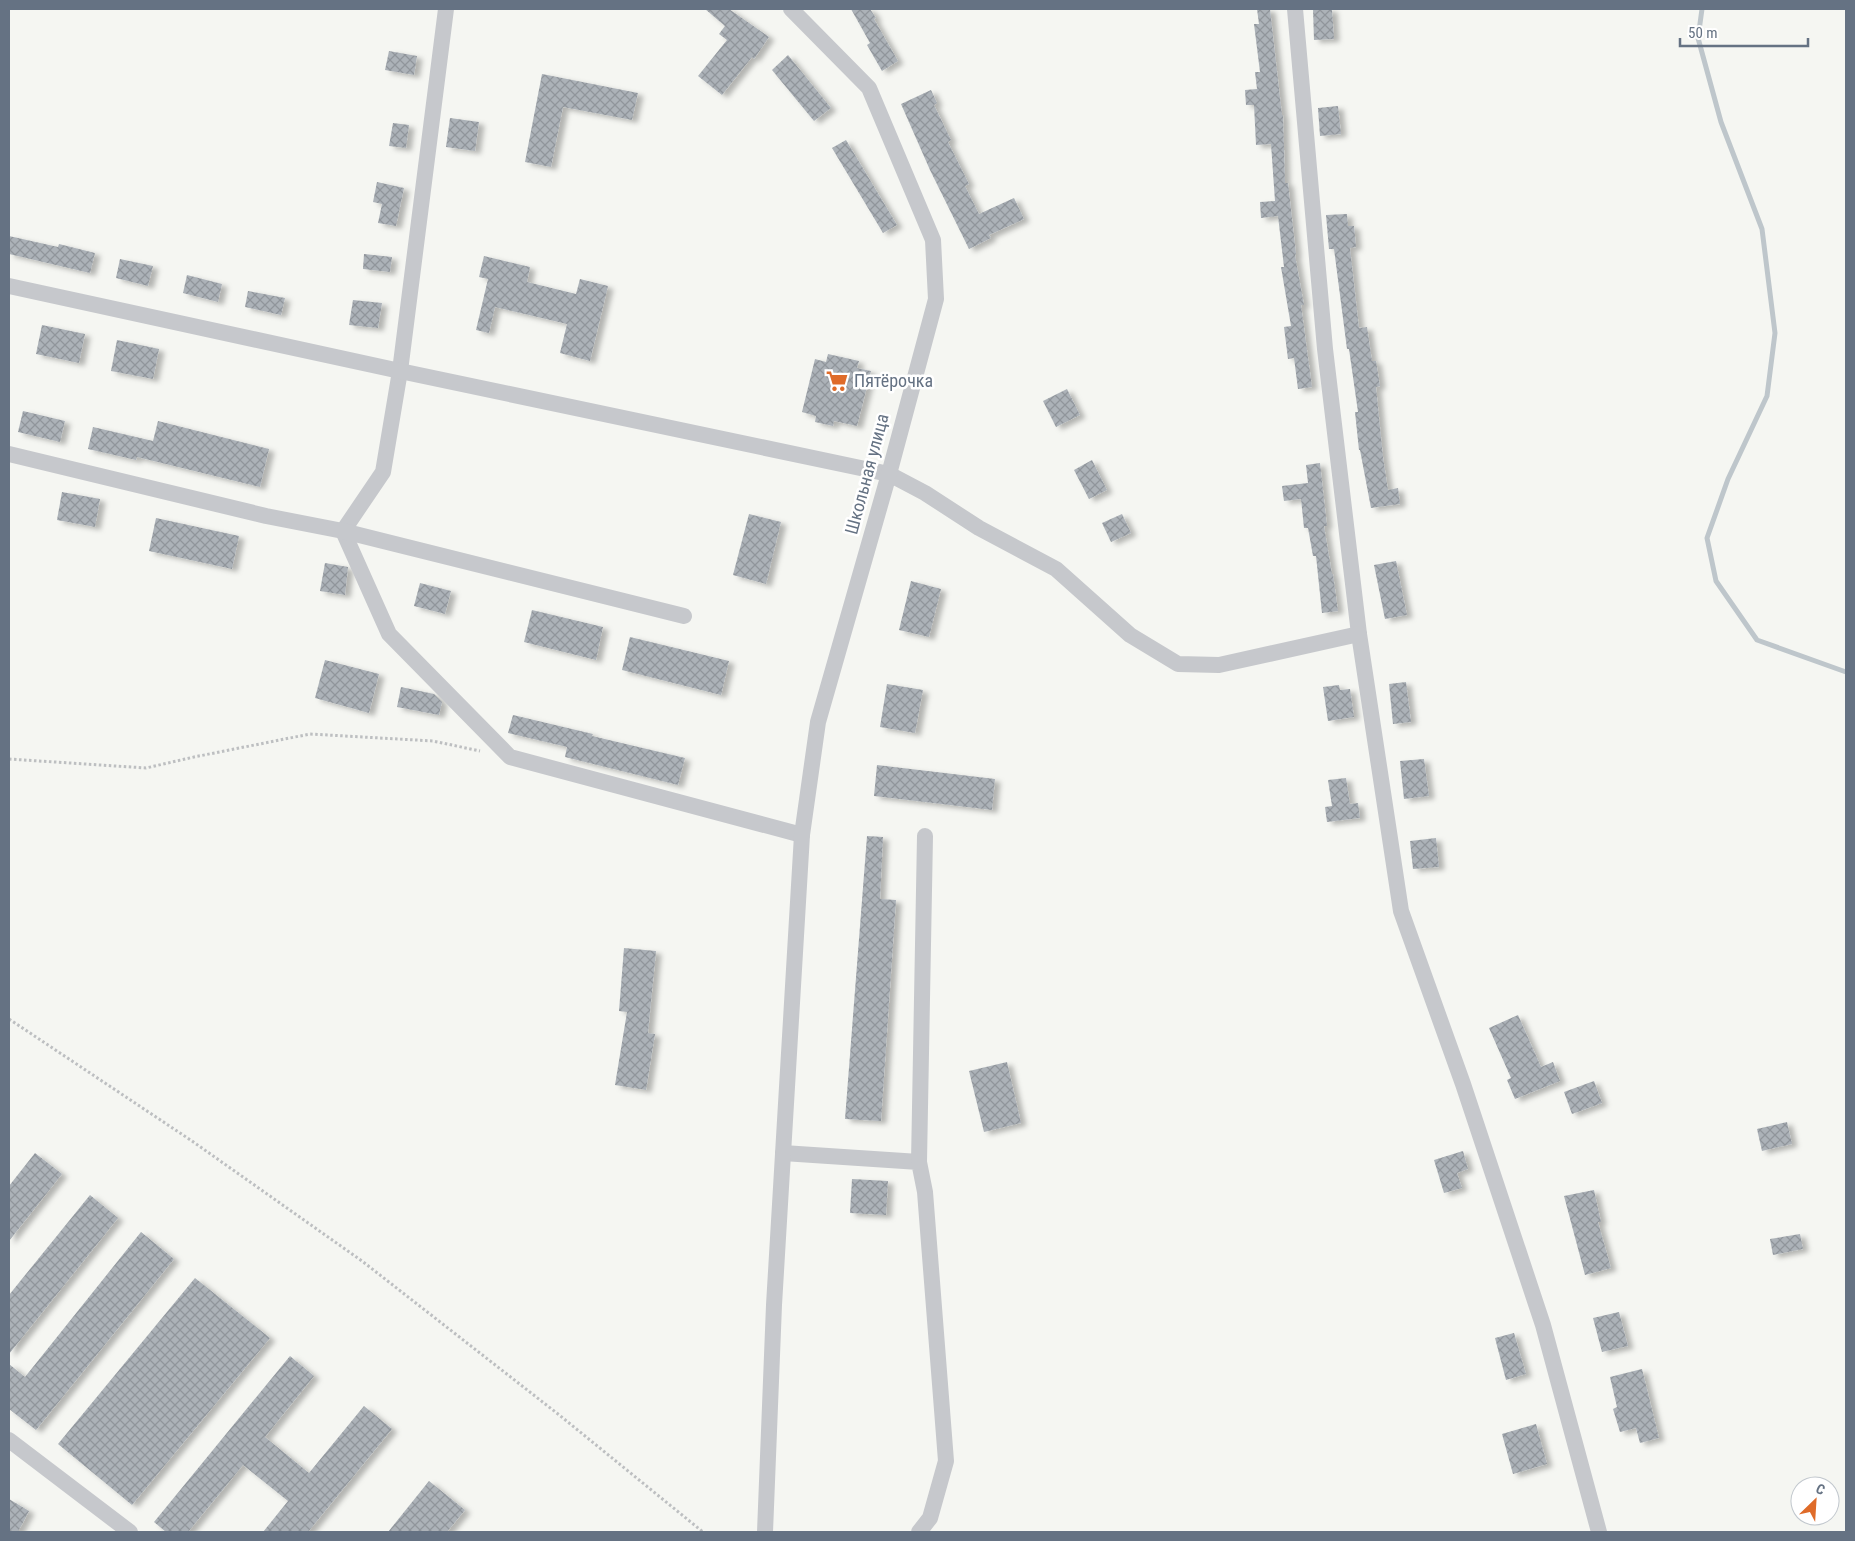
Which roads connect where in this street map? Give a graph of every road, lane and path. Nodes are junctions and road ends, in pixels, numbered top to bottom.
1 (446, 9) edge
2 (791, 9) edge
3 (1295, 9) edge
4 (9, 286) edge
5 (400, 371) junction
6 (9, 454) edge
7 (889, 474) junction
8 (343, 531) junction
9 (684, 616) dead end
10 (1359, 634) junction
11 (481, 751) dead end
12 (9, 759) edge
13 (802, 835) junction
14 (925, 836) dead end
15 (9, 1018) edge
16 (783, 1153) junction
17 (919, 1162) junction
18 (10, 1445) edge
19 (130, 1532) edge
20 (703, 1532) edge
21 (765, 1532) edge
22 (919, 1532) edge
23 (1599, 1532) edge

1 - 5 street
2 - 7 street, Школьная улица
3 - 10 street
4 - 5 street
5 - 7 street
5 - 8 street
6 - 8 street
7 - 10 street
7 - 13 street, Школьная улица
8 - 9 street
8 - 13 street
10 - 23 street
11 - 12 path
13 - 16 street, Школьная улица
14 - 17 street
15 - 20 path
16 - 17 street
16 - 21 street, Школьная улица
17 - 22 street
18 - 19 street

